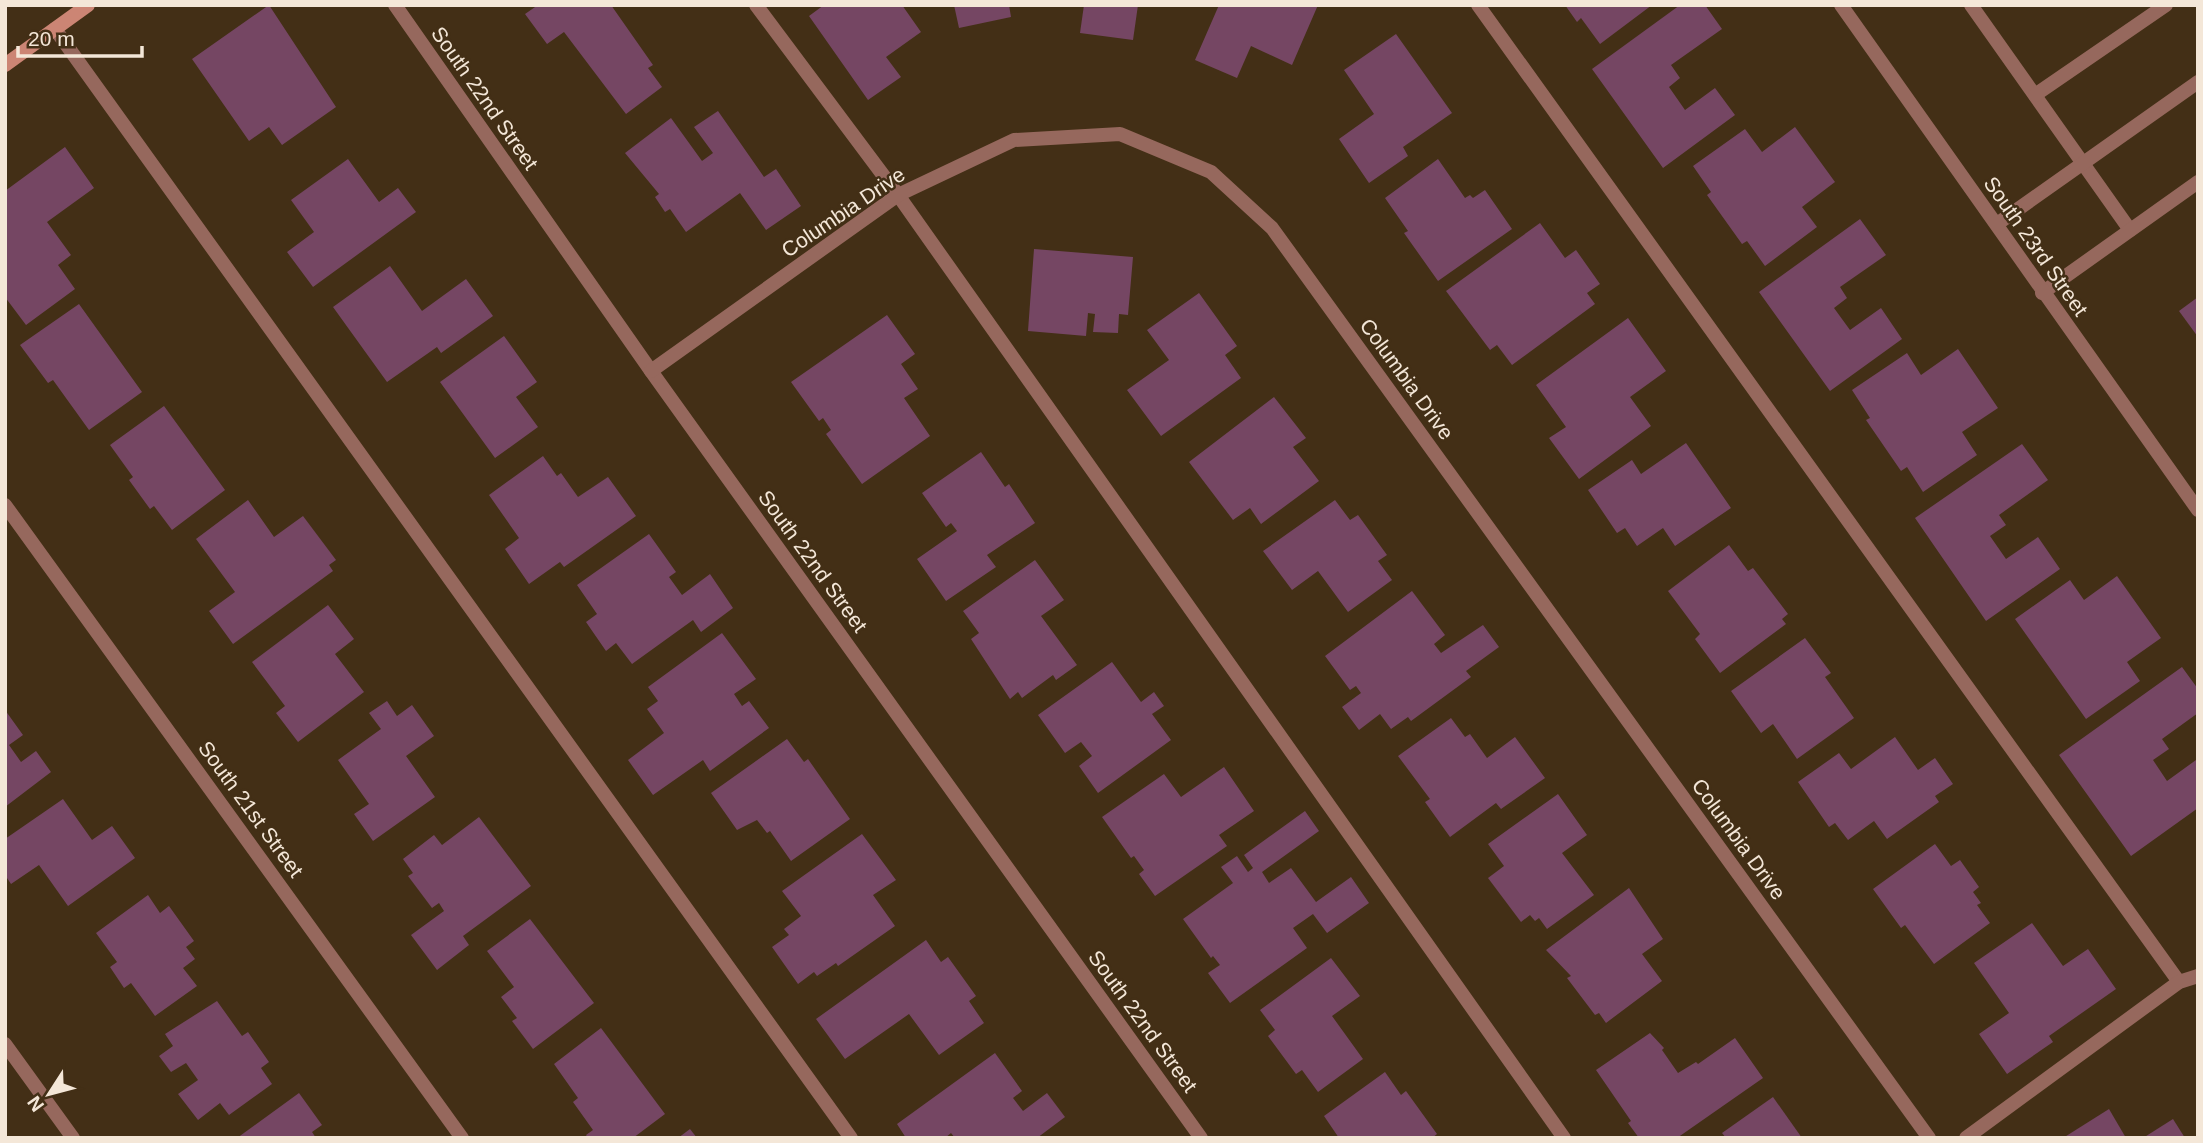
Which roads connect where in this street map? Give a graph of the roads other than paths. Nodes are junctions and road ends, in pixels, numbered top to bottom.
1 (89, 5) edge
2 (395, 5) edge
3 (756, 5) edge
4 (1478, 5) edge
5 (1841, 5) edge
6 (2166, 5) edge
7 (1972, 6) edge
8 (55, 29) junction
9 (5, 65) edge
10 (2198, 82) edge
11 (2035, 94) junction
12 (2084, 162) junction
13 (2198, 182) edge
14 (898, 195) junction
15 (1997, 224) junction
16 (2130, 230) junction
17 (2042, 293) junction
18 (651, 371) junction
19 (5, 505) edge
20 (2198, 510) edge
21 (2198, 976) edge
22 (2179, 982) junction
23 (5, 1044) edge
24 (73, 1138) edge
25 (462, 1138) edge
26 (851, 1138) edge
27 (1201, 1138) edge
28 (1564, 1138) edge
29 (1929, 1138) edge
30 (1966, 1138) edge

1 - 8 main road
2 - 18 street, South 22nd Street
3 - 14 street
4 - 22 street
5 - 15 street, South 23rd Street
6 - 11 street
7 - 11 street
8 - 9 main road
8 - 26 street
10 - 12 street
11 - 12 street
12 - 15 street
12 - 16 street
13 - 16 street
14 - 18 street, Columbia Drive
14 - 28 street
14 - 29 street, Columbia Drive
15 - 17 street, South 23rd Street
16 - 17 street
17 - 20 street, South 23rd Street
18 - 27 street, South 22nd Street
19 - 25 street, South 21st Street
21 - 22 street
22 - 30 street
23 - 24 street

